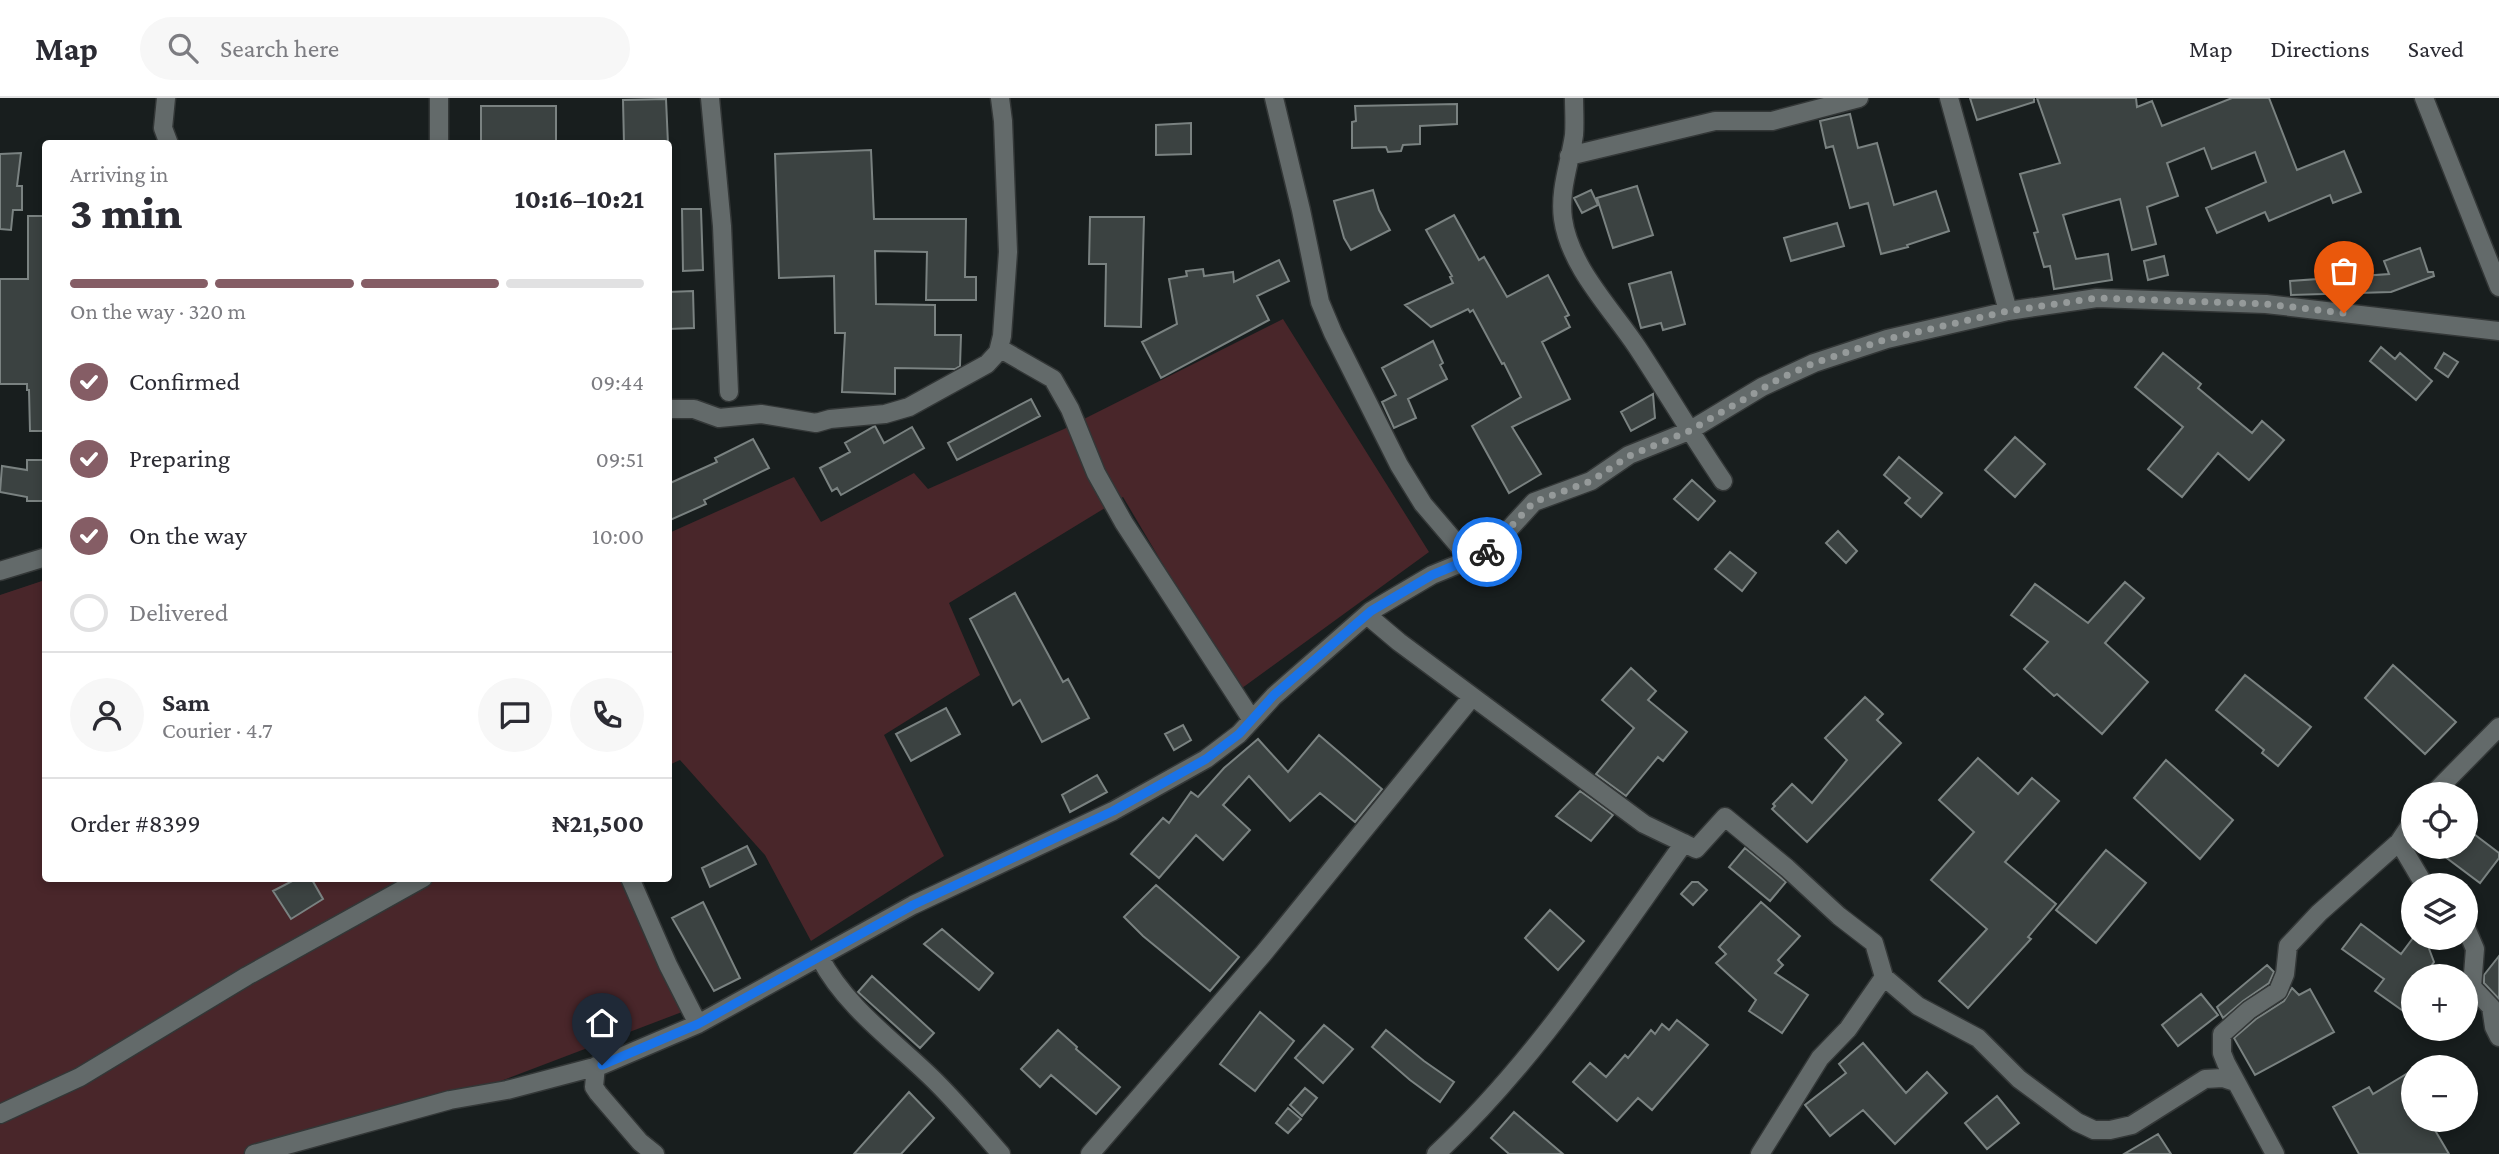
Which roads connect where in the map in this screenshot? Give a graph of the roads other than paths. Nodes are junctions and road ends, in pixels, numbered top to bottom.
1 (166, 98) edge
2 (439, 98) edge
3 (710, 98) edge
4 (1000, 98) edge
5 (1274, 98) edge
6 (1574, 98) edge
7 (1859, 98) edge
8 (1950, 98) edge
9 (2424, 98) edge
10 (439, 138) edge
11 (168, 140) edge
12 (1569, 156) junction
13 (2499, 287) edge
14 (2008, 311) junction
15 (2499, 331) edge
16 (999, 348) junction
17 (729, 392) junction
18 (672, 409) edge
19 (703, 412) junction
20 (761, 414) junction
21 (1689, 431) junction
22 (1723, 481) dead end
23 (42, 558) edge
24 (1469, 559) junction
25 (0, 571) edge
26 (1367, 615) junction
27 (1472, 697) junction
28 (1252, 720) junction
29 (2499, 727) edge
30 (2445, 782) edge
31 (2401, 839) edge
32 (2399, 842) junction
33 (1684, 843) junction
34 (2417, 873) edge
35 (416, 882) edge
36 (632, 882) edge
37 (2475, 950) edge
38 (820, 958) junction
39 (1884, 977) junction
40 (698, 1024) junction
41 (2499, 1037) edge
42 (2226, 1063) junction
43 (596, 1066) junction
44 (2213, 1077) junction
45 (2235, 1082) junction
46 (0, 1114) edge
47 (310, 1146) edge
48 (254, 1154) edge
49 (655, 1154) edge
50 (1001, 1154) edge
51 (1090, 1154) edge
52 (1436, 1154) edge
53 (1760, 1154) edge
54 (2275, 1154) edge

1 - 11 street
2 - 10 street
3 - 17 street
4 - 16 street
5 - 24 street
6 - 12 street
7 - 12 street
8 - 14 street
9 - 13 street
12 - 21 street
14 - 15 street
14 - 21 street
16 - 20 street
16 - 28 street
17 - 19 street
17 - 20 street
18 - 19 street
19 - 20 street
21 - 22 street
21 - 24 street
23 - 25 street
24 - 26 street
26 - 27 street
26 - 28 street
27 - 33 street
27 - 51 street
28 - 38 street
29 - 30 street
31 - 32 street
32 - 34 street
32 - 42 street
33 - 39 street
33 - 52 street
35 - 46 street
36 - 40 street
37 - 41 street
38 - 40 street
38 - 50 street
39 - 44 street
39 - 53 street
40 - 43 street
42 - 44 street
42 - 45 street
43 - 47 street
43 - 49 street
44 - 45 street
45 - 54 street
47 - 48 street

